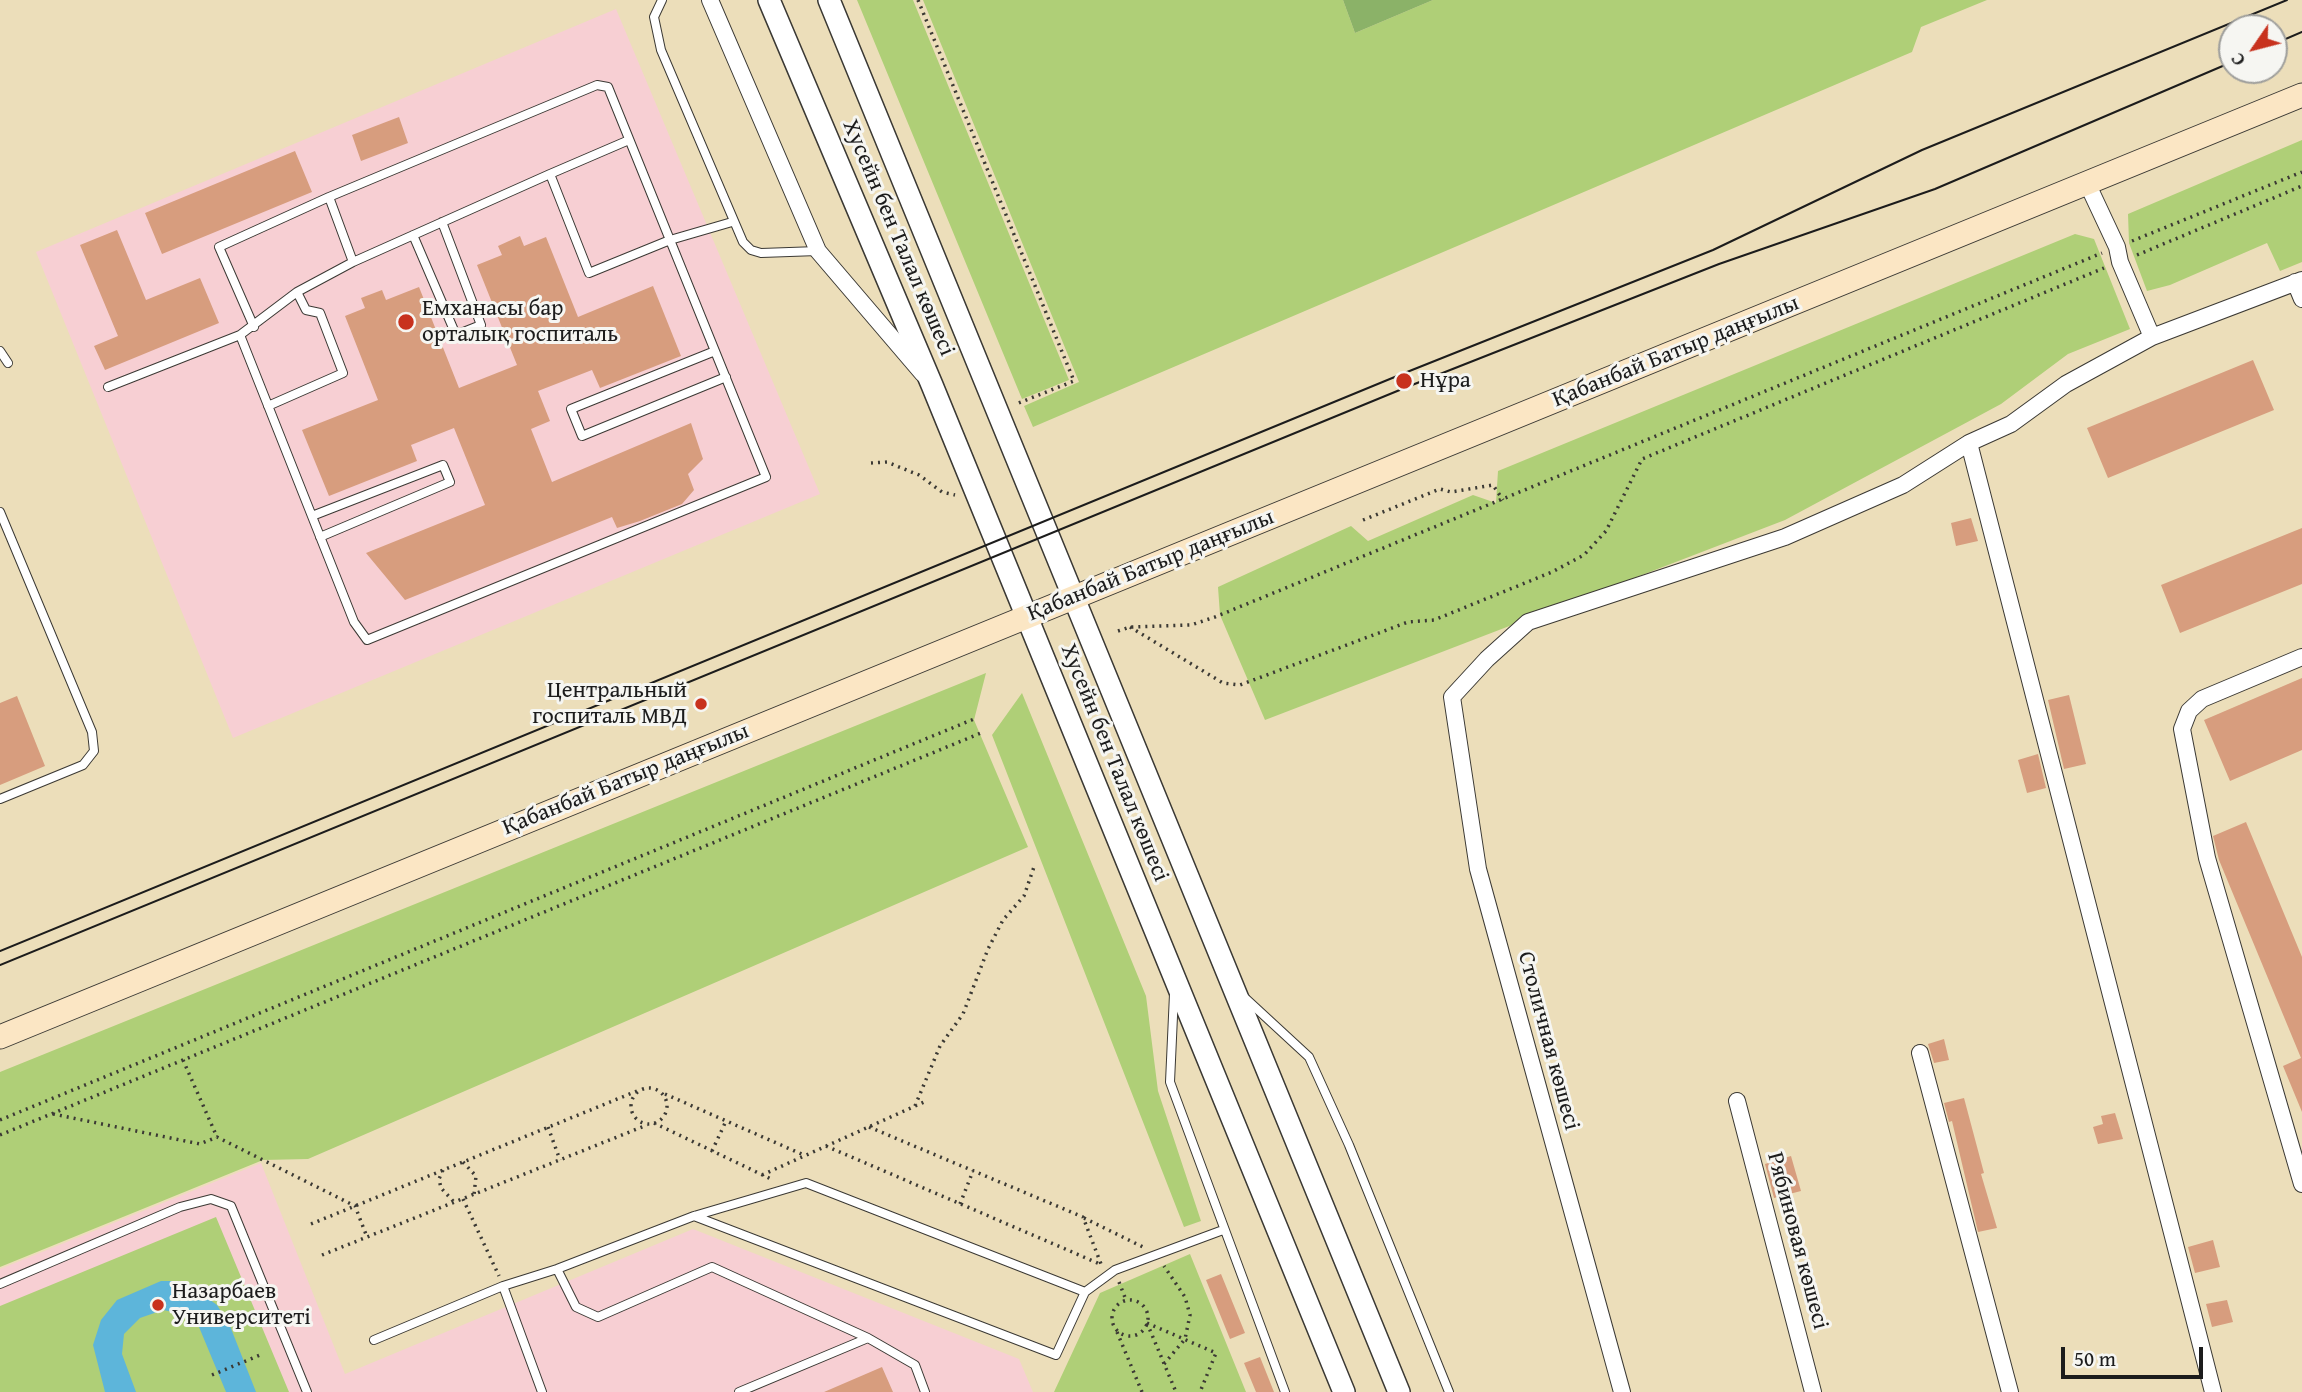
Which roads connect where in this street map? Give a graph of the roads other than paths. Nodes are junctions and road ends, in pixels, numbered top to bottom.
1 (662, 0) edge
2 (709, 0) edge
3 (769, 0) edge
4 (829, 0) edge
5 (2302, 95) edge
6 (629, 139) junction
7 (550, 174) junction
8 (2087, 183) junction
9 (329, 198) junction
10 (442, 222) junction
11 (732, 222) junction
12 (413, 235) junction
13 (670, 240) junction
14 (818, 251) junction
15 (353, 262) junction
16 (2298, 281) edge
17 (297, 292) junction
18 (2302, 299) edge
19 (254, 327) junction
20 (240, 335) junction
21 (2152, 337) junction
22 (0, 351) edge
23 (715, 351) junction
24 (8, 363) dead end
25 (726, 377) junction
26 (932, 385) junction
27 (108, 387) dead end
28 (268, 406) junction
29 (1969, 443) junction
30 (0, 512) edge
31 (312, 516) junction
32 (320, 537) junction
33 (1075, 598) junction
34 (1026, 617) junction
35 (2302, 657) edge
36 (0, 799) edge
37 (1175, 980) junction
38 (1234, 988) junction
39 (0, 1037) edge
40 (1920, 1053) dead end
41 (1737, 1101) dead end
42 (2302, 1185) edge
43 (694, 1216) junction
44 (1223, 1230) junction
45 (557, 1269) junction
46 (0, 1284) edge
47 (503, 1286) junction
48 (1085, 1292) junction
49 (868, 1338) junction
50 (374, 1340) dead end
51 (307, 1392) edge
52 (542, 1392) edge
53 (739, 1392) edge
54 (925, 1392) edge
55 (1285, 1392) edge
56 (1343, 1392) edge
57 (1399, 1392) edge
58 (1449, 1392) edge
59 (1622, 1392) edge
60 (1813, 1392) edge
61 (2010, 1392) edge
62 (2213, 1392) edge

1 - 11 lane
2 - 14 street
3 - 26 street, Хусейн бен Талал көшесі
4 - 33 street, Хусейн бен Талал көшесі
5 - 8 main road, Қабанбай Батыр даңғылы
6 - 7 lane
6 - 9 lane
6 - 13 lane
7 - 10 lane
7 - 13 lane
8 - 21 street
8 - 33 main road, Қабанбай Батыр даңғылы
9 - 15 lane
9 - 19 lane
10 - 12 lane
10 - 12 lane
11 - 13 lane
11 - 14 lane
12 - 15 lane
13 - 23 lane
14 - 26 street
15 - 17 lane
16 - 18 street
16 - 21 street
17 - 19 lane
17 - 28 lane
19 - 20 lane
20 - 27 lane
20 - 28 lane
21 - 29 street
22 - 24 lane
23 - 25 lane
23 - 25 lane
25 - 32 lane
26 - 34 street, Хусейн бен Талал көшесі
28 - 31 lane
29 - 59 street, Столичная көшесі
29 - 62 street
30 - 36 lane
31 - 32 lane
31 - 32 lane
33 - 34 main road, Қабанбай Батыр даңғылы
33 - 38 street, Хусейн бен Талал көшесі
34 - 37 street, Хусейн бен Талал көшесі
34 - 39 main road, Қабанбай Батыр даңғылы
35 - 42 street
37 - 44 lane
37 - 56 street, Хусейн бен Талал көшесі
38 - 57 street, Хусейн бен Талал көшесі
38 - 58 lane
40 - 61 street
41 - 60 street, Рябиновая көшесі
43 - 45 lane
43 - 48 lane
43 - 48 lane
44 - 48 lane
44 - 55 lane
45 - 47 lane
45 - 49 lane
46 - 51 lane
47 - 50 lane
47 - 52 lane
49 - 53 lane
49 - 54 lane

